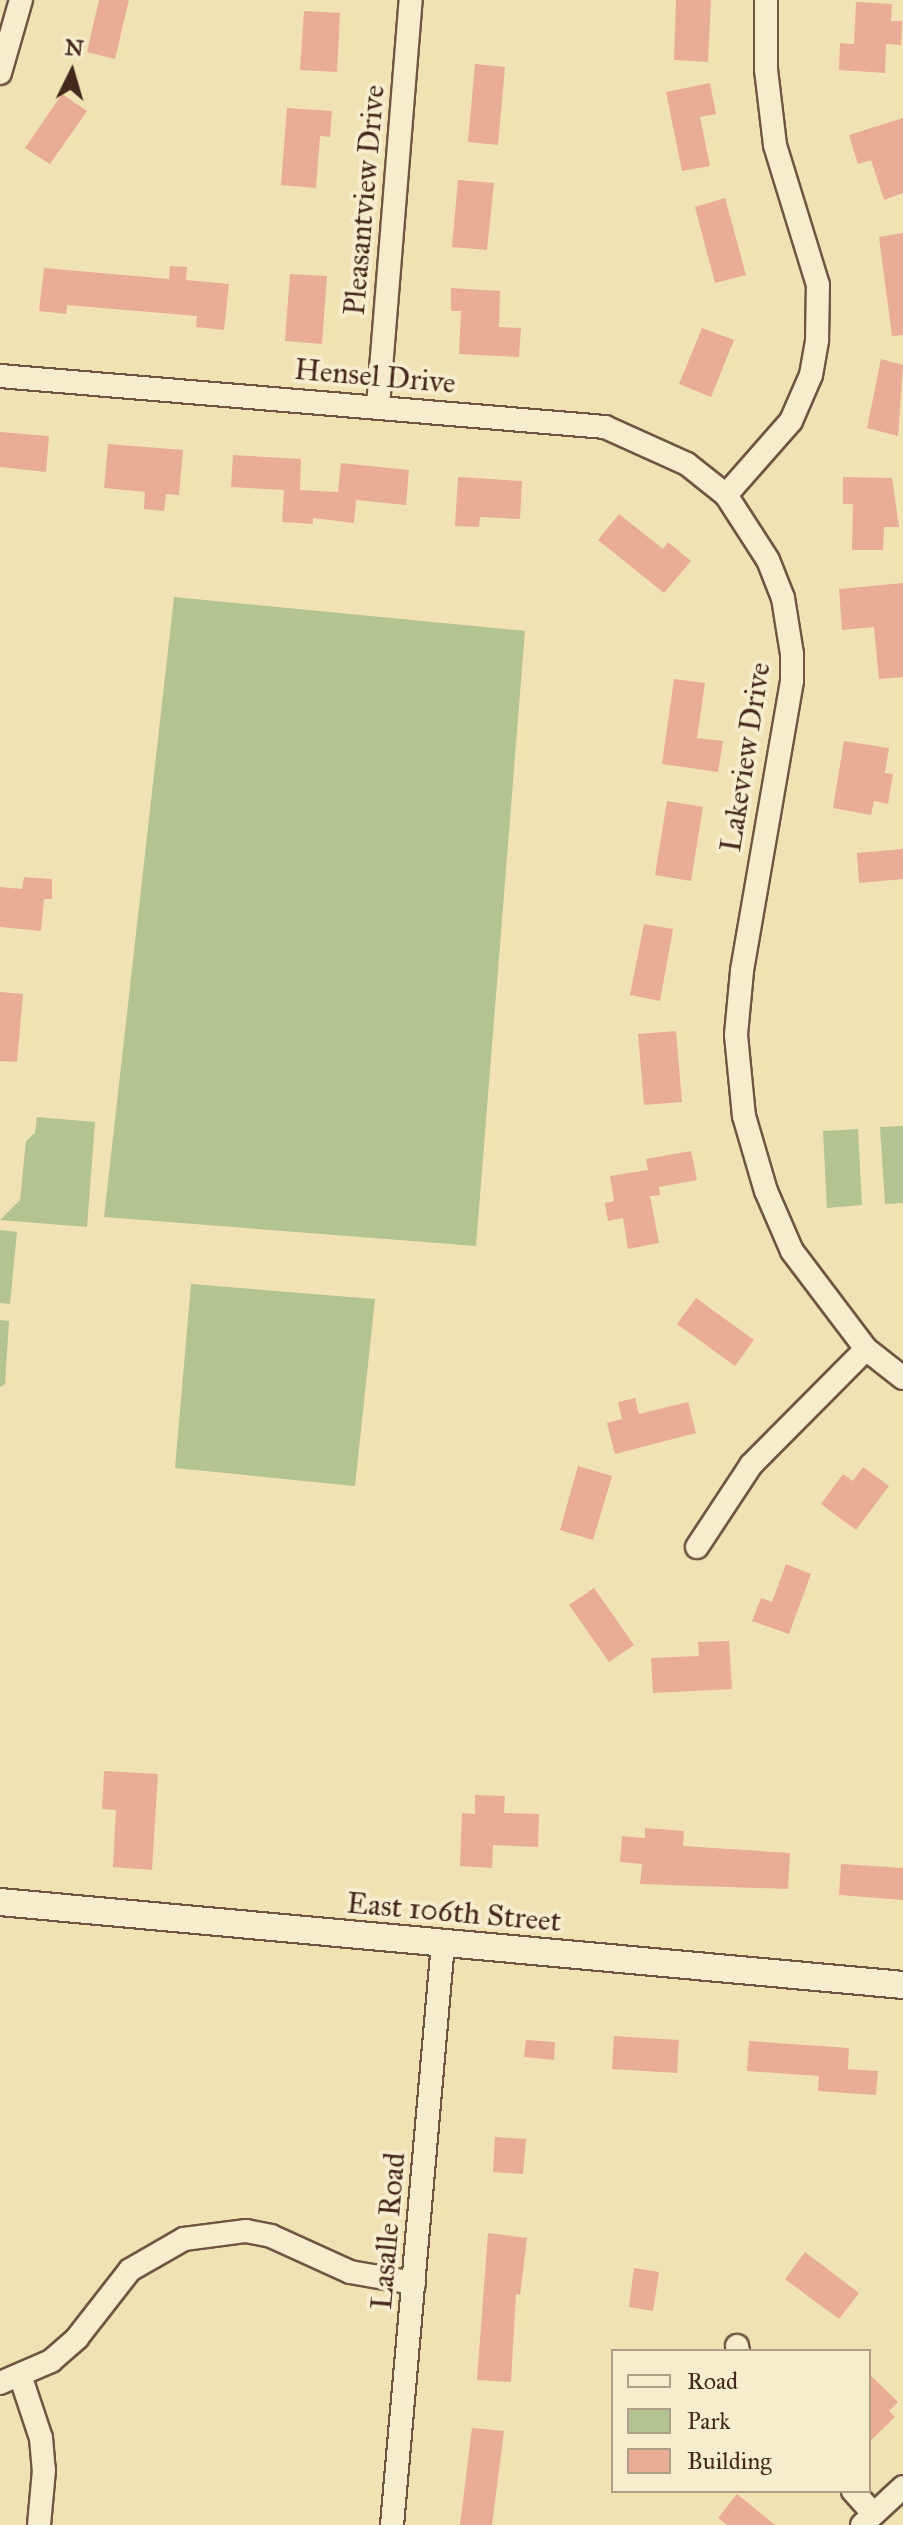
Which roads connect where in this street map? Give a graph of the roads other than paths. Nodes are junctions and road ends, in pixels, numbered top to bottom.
1 (21, 0) edge
2 (411, 0) edge
3 (766, 0) edge
4 (0, 73) edge
5 (0, 376) edge
6 (378, 406) junction
7 (726, 495) junction
8 (866, 1349) junction
9 (903, 1378) edge
10 (697, 1547) dead end
11 (0, 1902) edge
12 (443, 1943) junction
13 (903, 1985) edge
14 (414, 2283) junction
15 (10, 2380) edge
16 (903, 2487) edge
17 (854, 2493) edge
18 (867, 2518) edge
19 (39, 2525) edge
20 (392, 2525) edge

1 - 4 street
2 - 6 street, Pleasantview Drive
3 - 7 street
5 - 6 street, Hensel Drive
6 - 7 street, Hensel Drive
7 - 8 street, Lakeview Drive
8 - 9 street, Lakeview Drive
8 - 10 street
11 - 12 street, East 106th Street
12 - 13 street, East 106th Street
12 - 14 street, Lasalle Road
14 - 15 street
14 - 20 street, Lasalle Road
15 - 19 street
16 - 18 street
17 - 18 street

